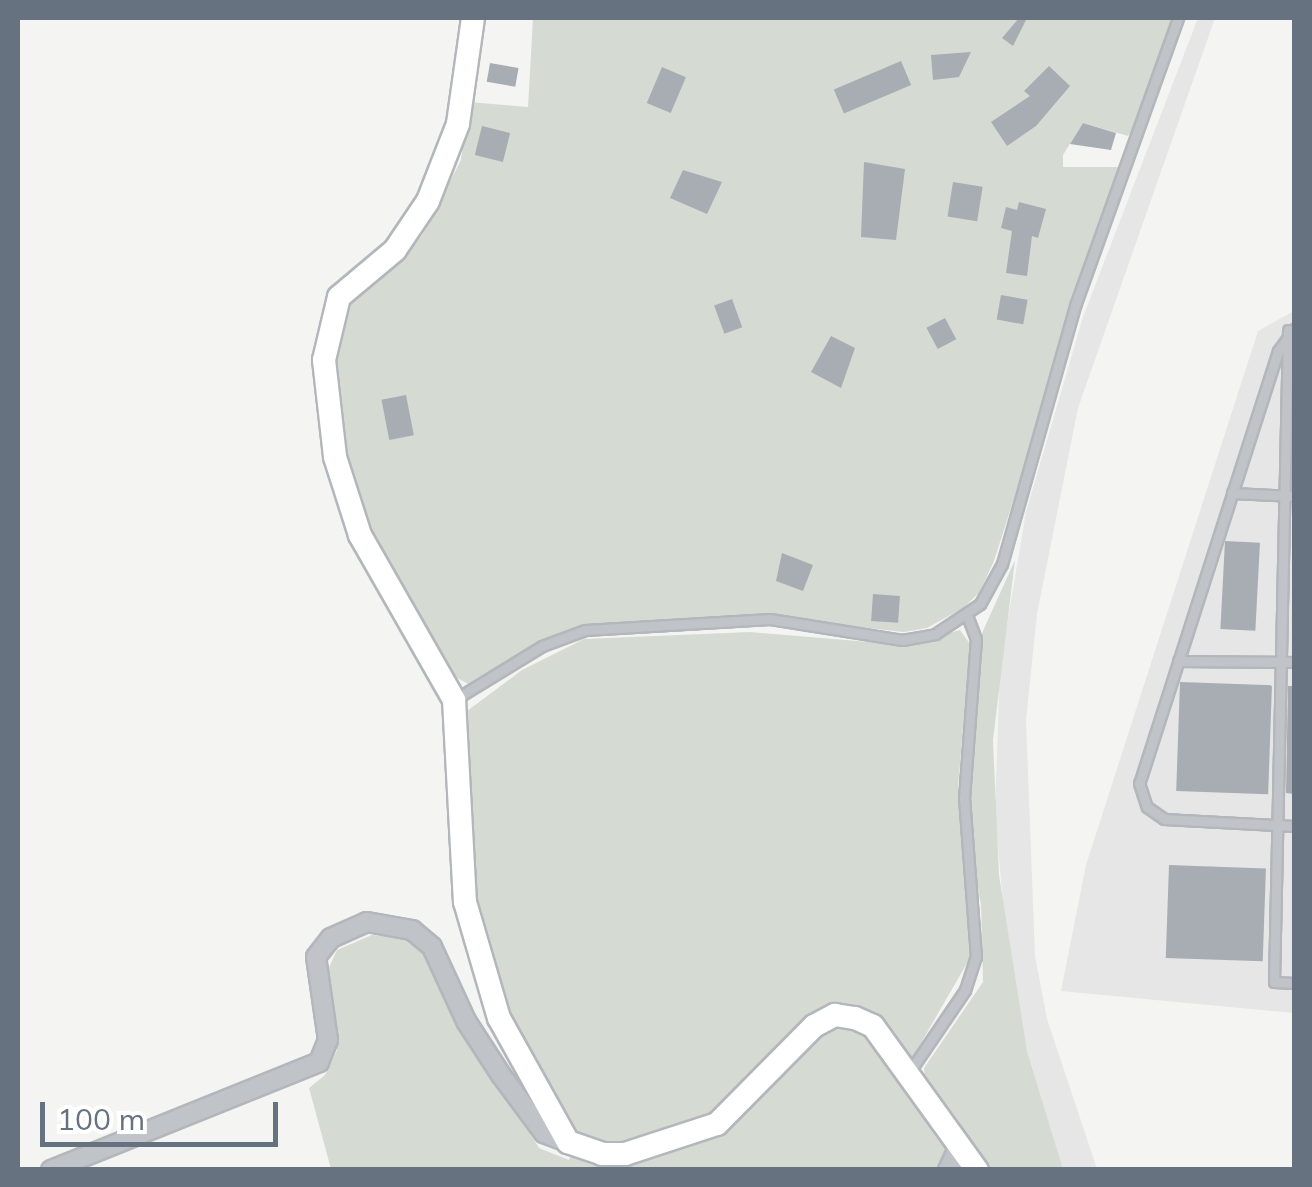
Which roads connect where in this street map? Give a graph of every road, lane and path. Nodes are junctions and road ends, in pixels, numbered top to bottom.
1 (473, 18) edge
2 (1178, 18) edge
3 (1291, 329) edge
4 (1232, 494) junction
5 (1289, 495) edge
6 (967, 615) junction
7 (1178, 661) junction
8 (1280, 662) junction
9 (1294, 662) edge
10 (454, 700) junction
11 (1277, 825) junction
12 (1294, 826) edge
13 (1294, 984) edge
14 (908, 1074) junction
15 (568, 1142) junction
16 (960, 1144) junction
17 (51, 1170) edge
18 (948, 1170) edge
19 (977, 1170) edge

1 - 10 street
2 - 6 lane
3 - 4 lane
3 - 5 lane
4 - 5 lane
4 - 7 lane
5 - 8 lane
6 - 10 lane
6 - 14 lane
7 - 8 lane
7 - 11 lane
8 - 9 lane
8 - 11 lane
10 - 15 street
11 - 12 lane
11 - 13 lane
14 - 15 street
14 - 16 street
15 - 17 street
16 - 18 street
16 - 19 street

